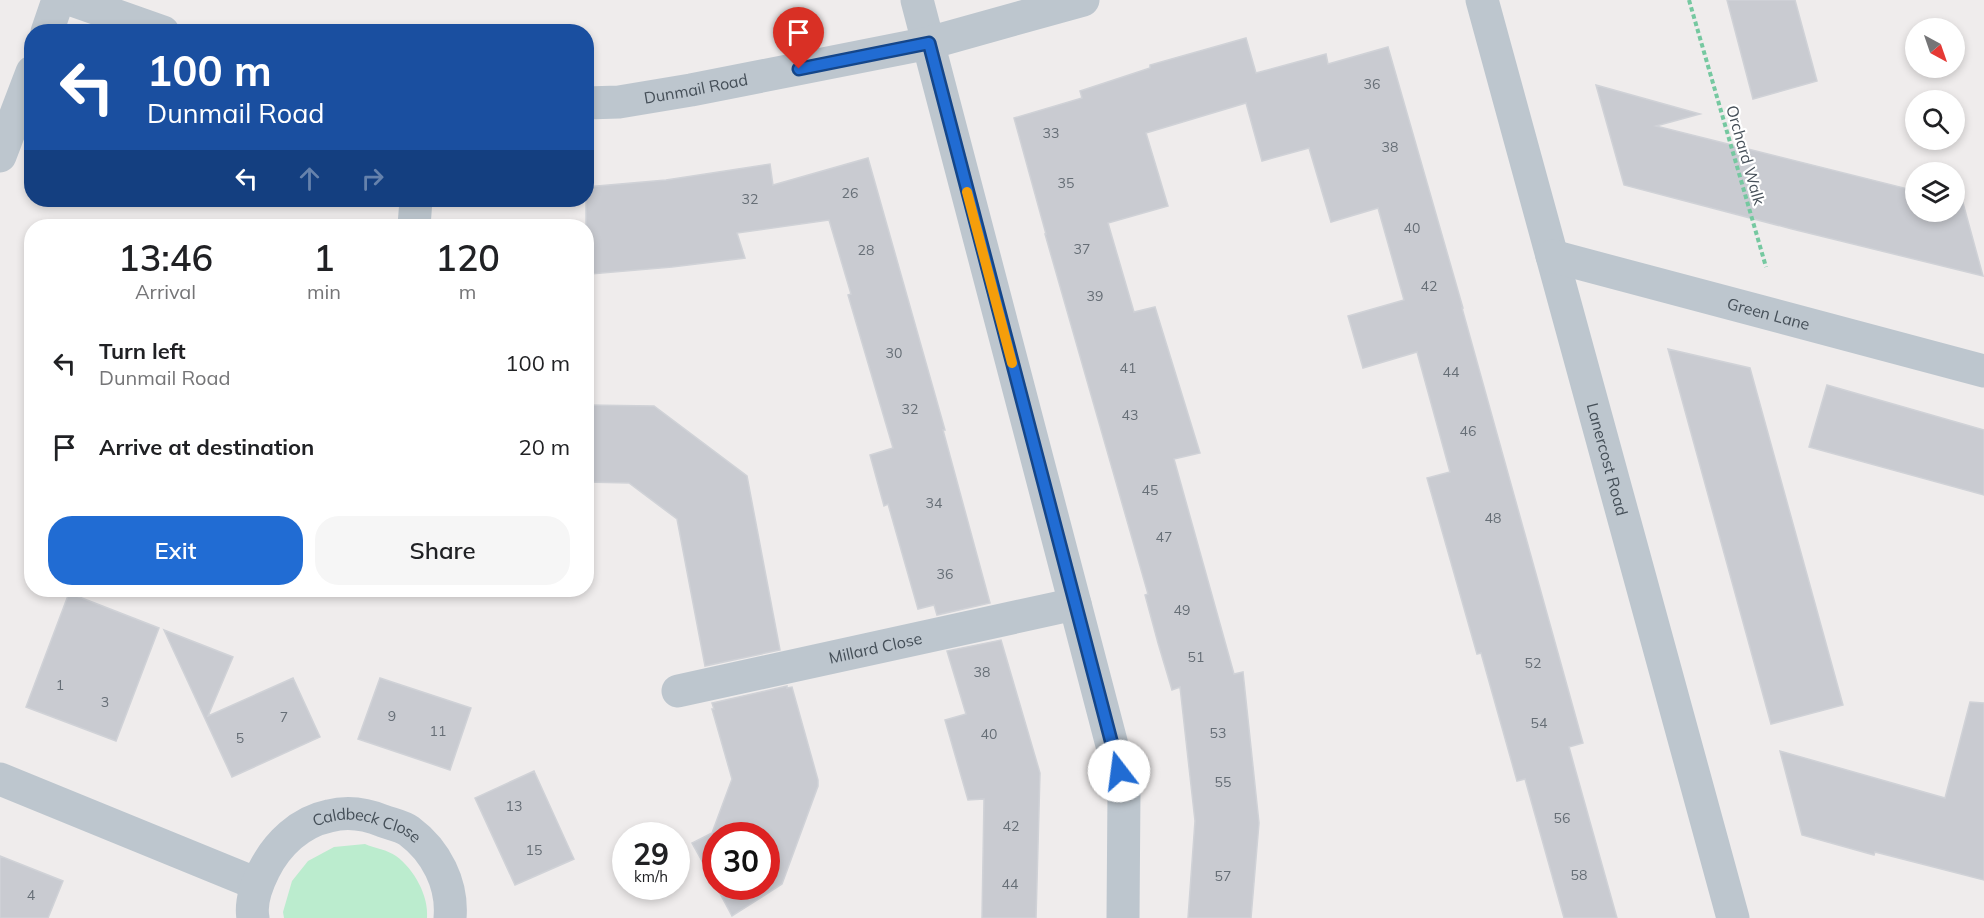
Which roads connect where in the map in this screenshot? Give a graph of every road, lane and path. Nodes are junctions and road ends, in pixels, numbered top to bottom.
1 (58, 0) edge
2 (72, 0) edge
3 (917, 0) edge
4 (1083, 0) edge
5 (1482, 0) edge
6 (1689, 0) edge
7 (50, 24) edge
8 (140, 24) edge
9 (929, 43) junction
10 (24, 93) edge
11 (594, 103) edge
12 (0, 156) edge
13 (1552, 256) junction
14 (1780, 317) junction
15 (1984, 371) edge
16 (1075, 604) junction
17 (678, 691) dead end
18 (0, 779) edge
19 (256, 884) junction
20 (1738, 917) edge
21 (253, 918) edge
22 (450, 918) edge
23 (1123, 918) edge

1 - 7 street
2 - 8 street
3 - 9 street
4 - 9 street, Dunmail Road
5 - 13 street, Lanercost Road
6 - 14 path, Orchard Walk
9 - 11 street, Dunmail Road
9 - 16 street
10 - 12 street
13 - 14 street, Green Lane
13 - 20 street, Lanercost Road
14 - 15 street, Green Lane
16 - 17 street, Millard Close
16 - 23 street
18 - 19 street
19 - 21 street, Caldbeck Close
19 - 22 street, Caldbeck Close

